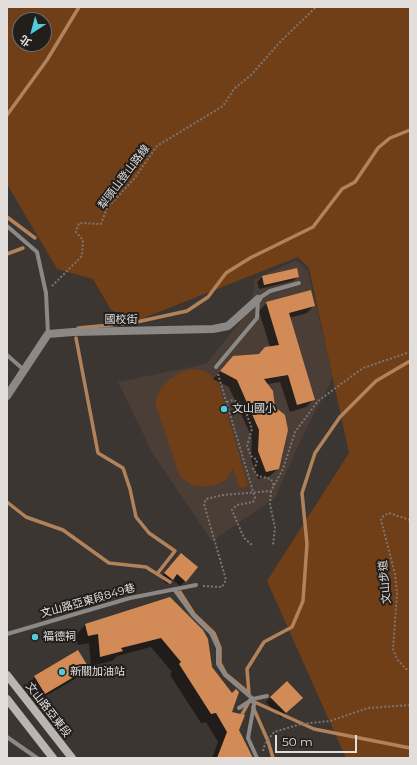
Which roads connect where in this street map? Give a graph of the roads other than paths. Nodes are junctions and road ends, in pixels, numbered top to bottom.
1 (7, 226) edge
2 (299, 283) dead end
3 (258, 299) junction
4 (48, 334) junction
5 (7, 355) edge
6 (216, 367) road end
7 (24, 370) junction
8 (7, 396) edge
9 (196, 585) road end
10 (174, 589) junction
11 (7, 634) edge
12 (7, 675) edge
13 (267, 696) dead end
14 (7, 699) edge
15 (253, 699) junction
16 (239, 708) dead end
17 (7, 737) edge
18 (37, 758) edge
19 (53, 758) edge
20 (72, 758) edge
21 (257, 758) edge

1 - 4 lane
2 - 3 lane
3 - 4 street, 國校街
3 - 6 lane
4 - 7 street
5 - 7 lane
7 - 8 street
9 - 10 lane, 文山路亞東段849巷
10 - 11 lane, 文山路亞東段849巷
10 - 15 lane
12 - 20 main road, 文山路亞東段
13 - 15 lane
14 - 19 main road
15 - 16 lane
15 - 21 lane
17 - 18 lane

